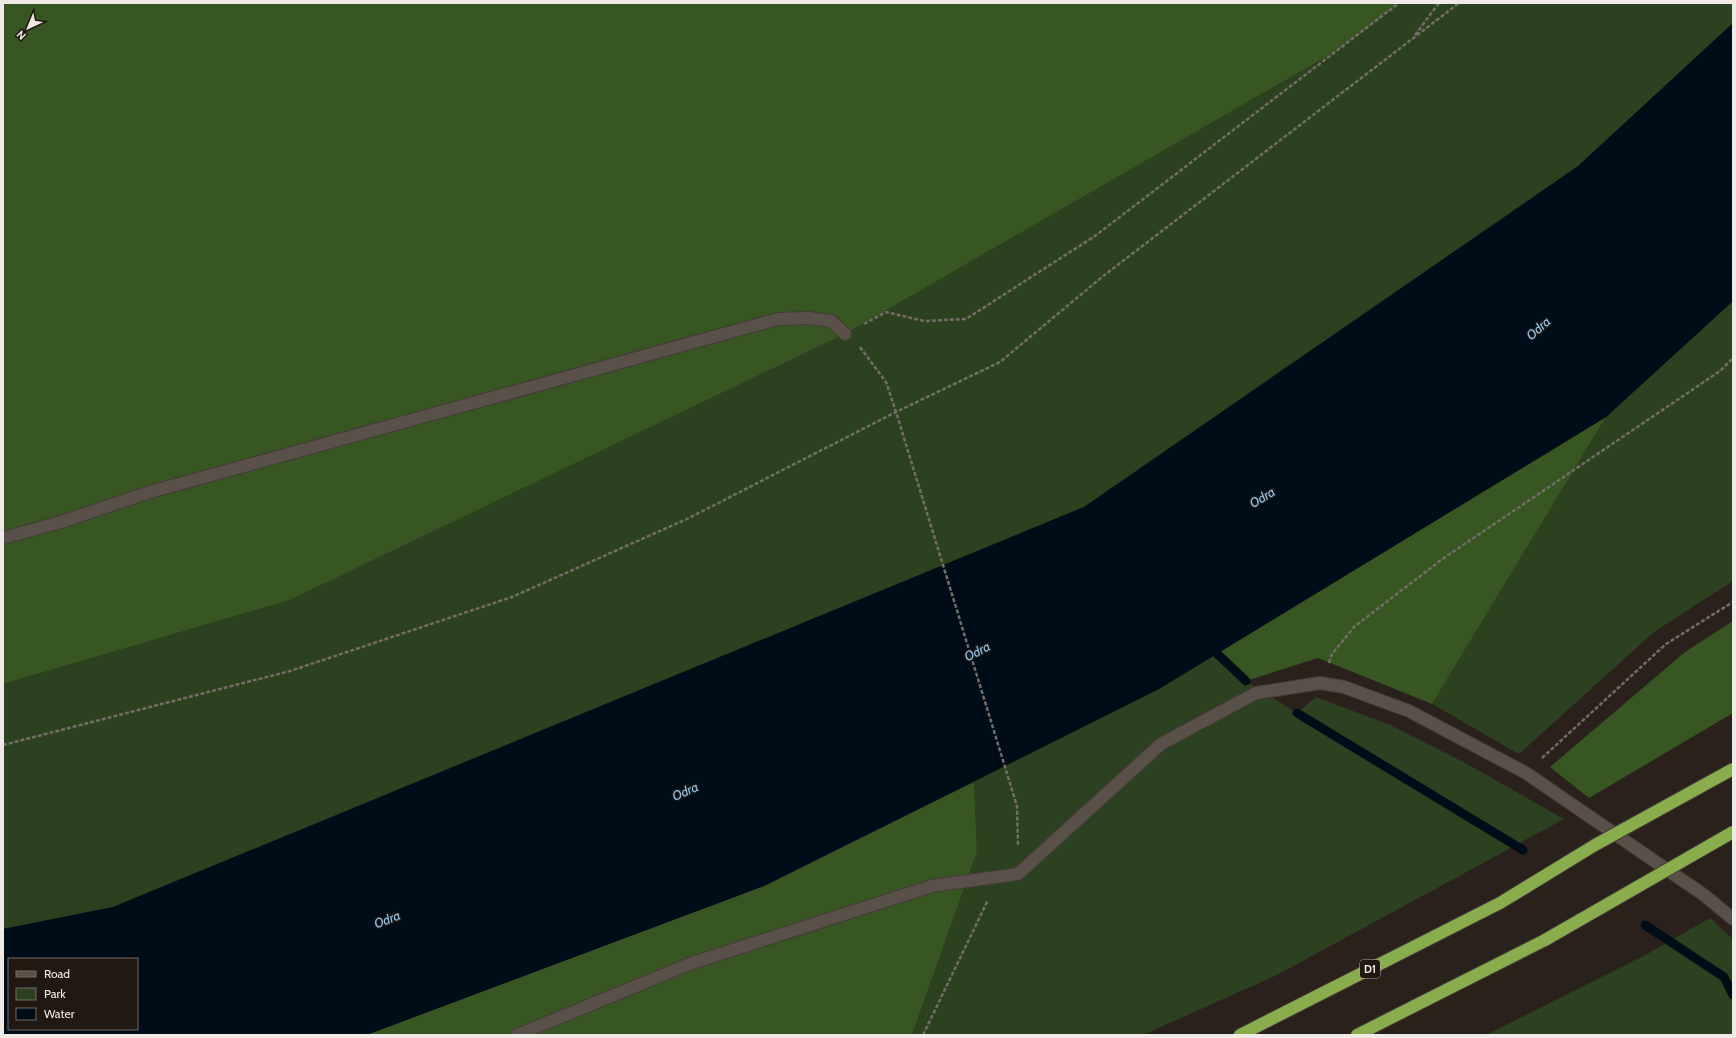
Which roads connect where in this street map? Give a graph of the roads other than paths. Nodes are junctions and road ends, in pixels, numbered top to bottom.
1 (845, 334) road end
2 (3, 538) edge
3 (1733, 769) edge
4 (1733, 832) edge
5 (1733, 919) edge
6 (517, 1035) edge
7 (1240, 1035) edge
8 (1357, 1035) edge

1 - 2 street
3 - 7 highway, D1, bridge
4 - 8 highway, bridge
5 - 6 street

